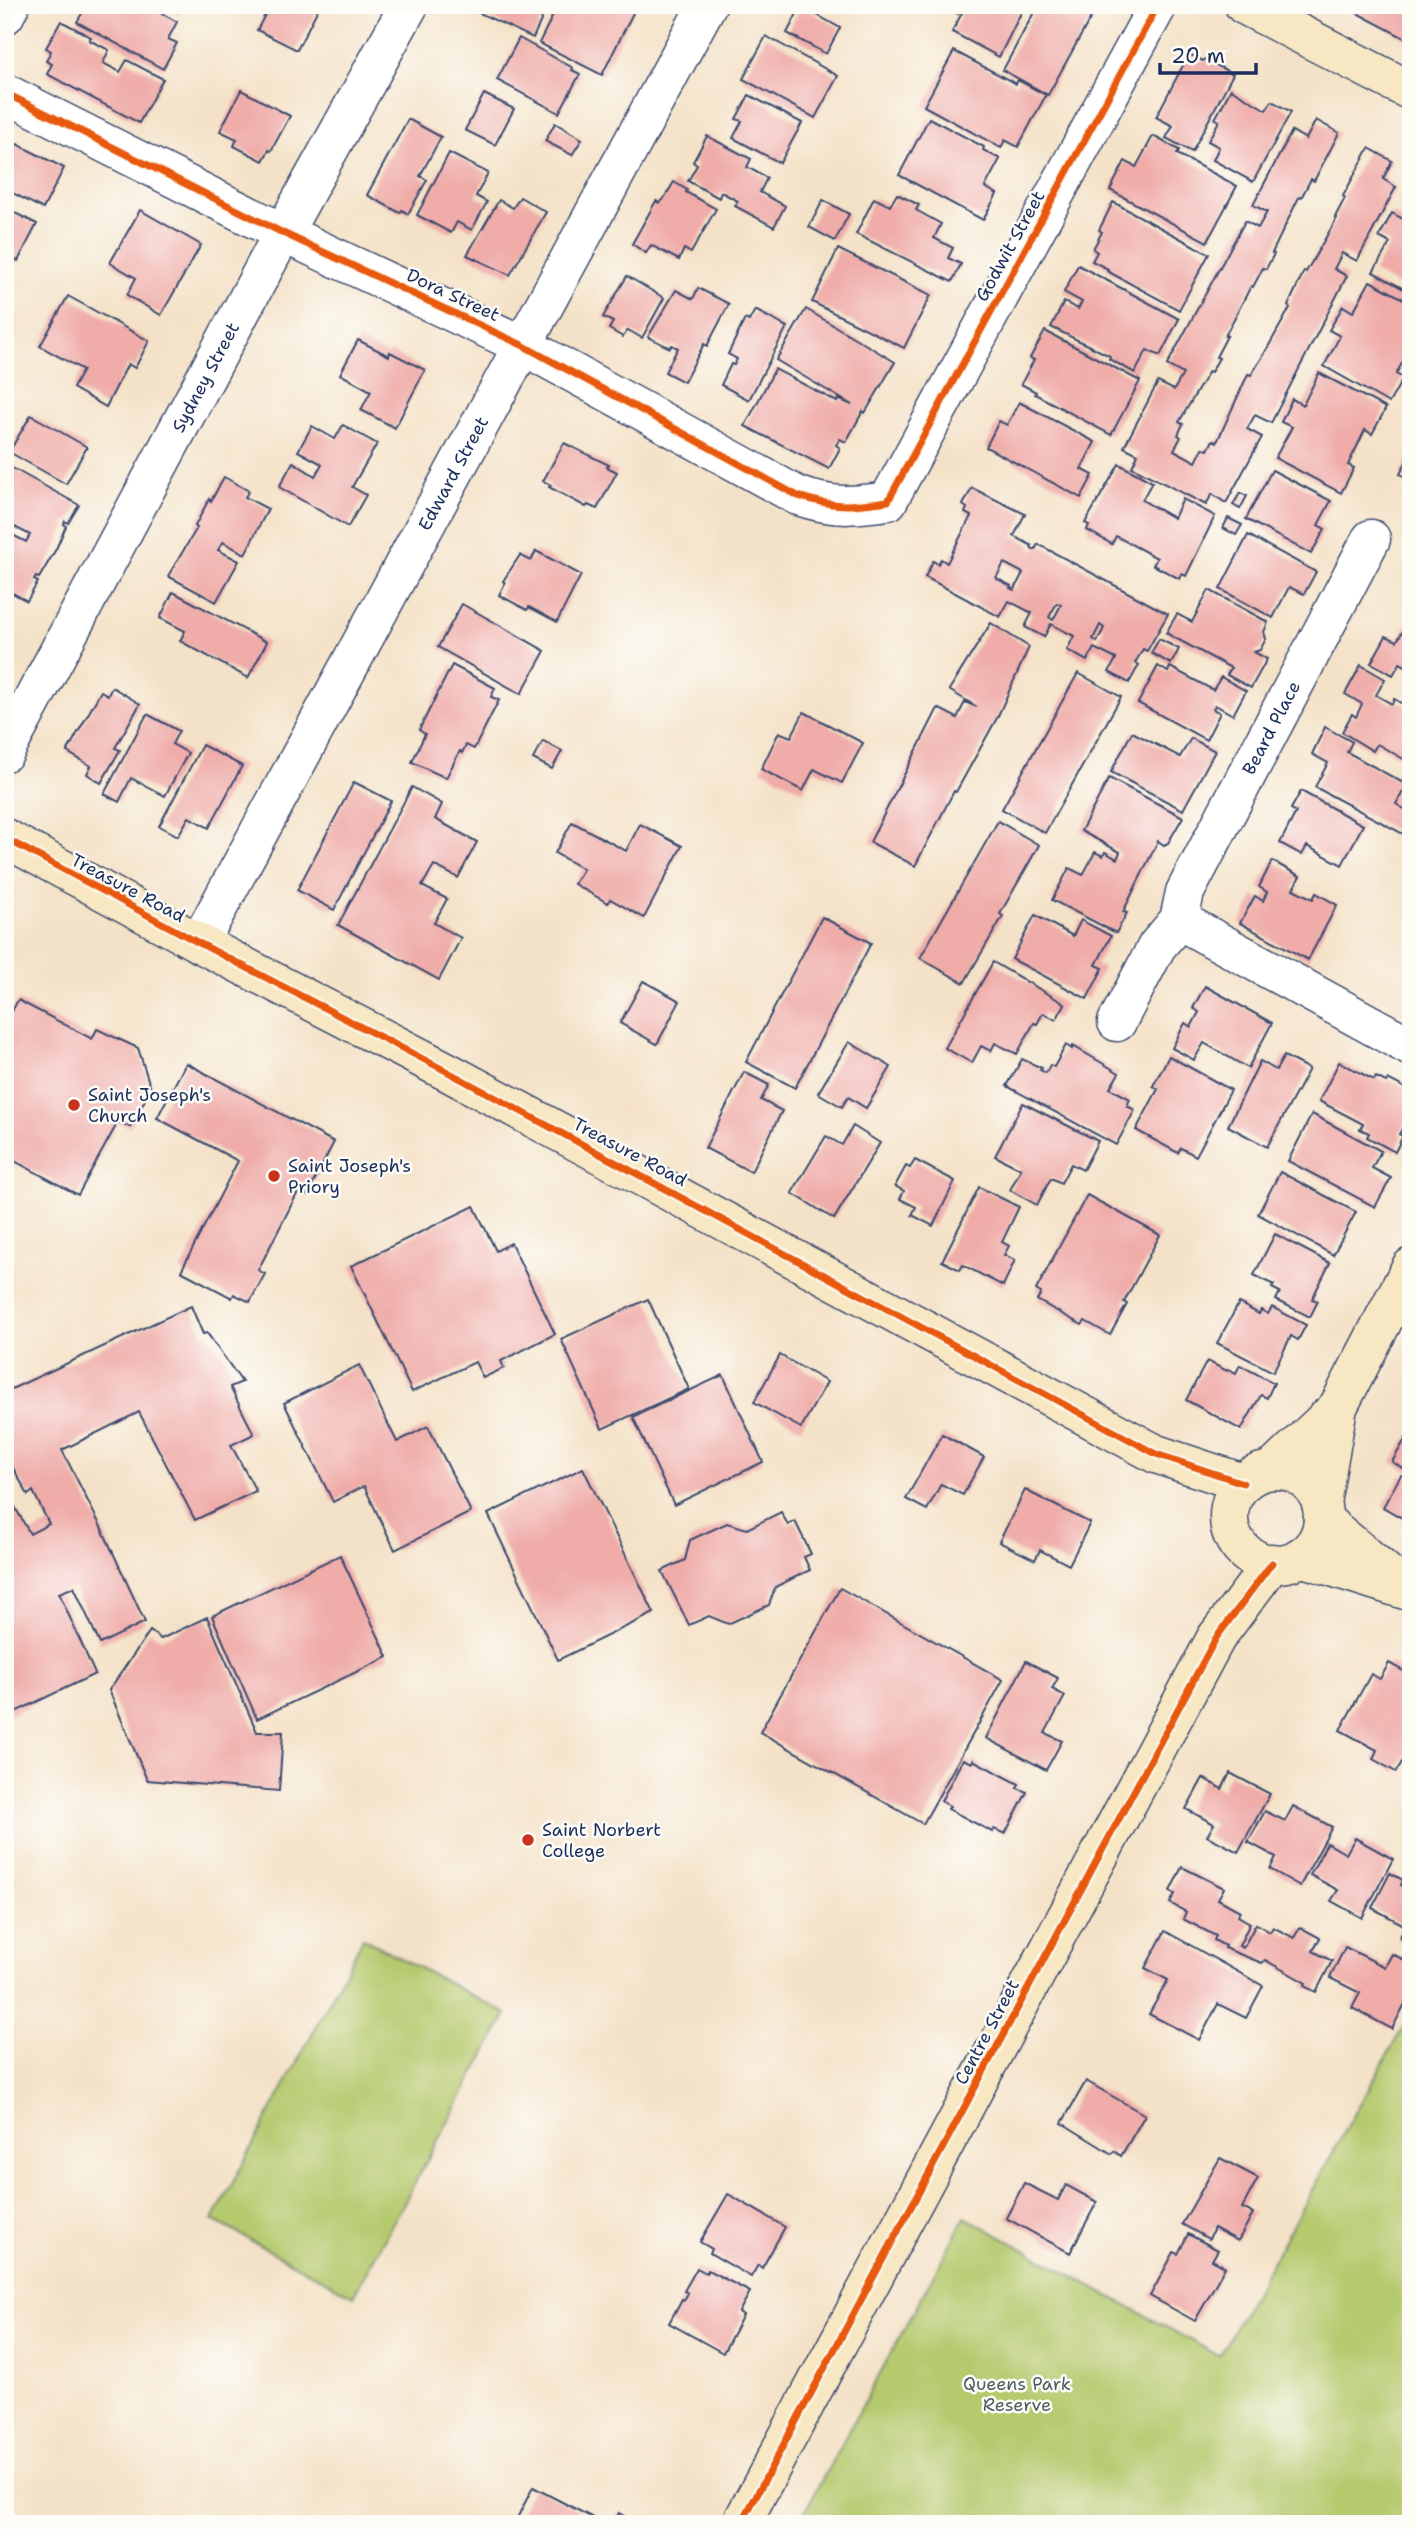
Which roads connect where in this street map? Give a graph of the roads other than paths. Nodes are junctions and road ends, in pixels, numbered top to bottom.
1 (10, 5) edge
2 (409, 5) edge
3 (707, 5) edge
4 (1158, 5) edge
5 (1244, 5) edge
6 (5, 15) edge
7 (1411, 91) edge
8 (5, 93) edge
9 (283, 233) junction
10 (522, 345) junction
11 (888, 501) joint
12 (1371, 539) dead end
13 (5, 752) edge
14 (5, 838) edge
15 (1179, 920) junction
16 (199, 943) junction
17 (1117, 1022) dead end
18 (1411, 1046) edge
19 (1411, 1267) edge
20 (1338, 1407) junction
21 (1322, 1511) junction
22 (1260, 1523) junction
23 (1409, 1592) edge
24 (741, 2524) edge

1 - 6 street
2 - 9 street, Sydney Street
3 - 10 street, Edward Street
4 - 11 street, Godwit Street
5 - 7 street
8 - 9 street, Dora Street
9 - 10 street, Dora Street
9 - 13 street, Sydney Street
10 - 11 street, Dora Street
10 - 16 street, Edward Street
12 - 15 street, Beard Place
14 - 16 street, Treasure Road
15 - 17 street, Beard Place
15 - 18 street
16 - 22 street, Treasure Road
19 - 20 street, Centre Street
20 - 21 street, Centre Street
20 - 22 street, Centre Street
21 - 22 street, Centre Street
21 - 22 street, Treasure Road
21 - 23 street, Treasure Road
22 - 23 street, Treasure Road
22 - 24 street, Centre Street

